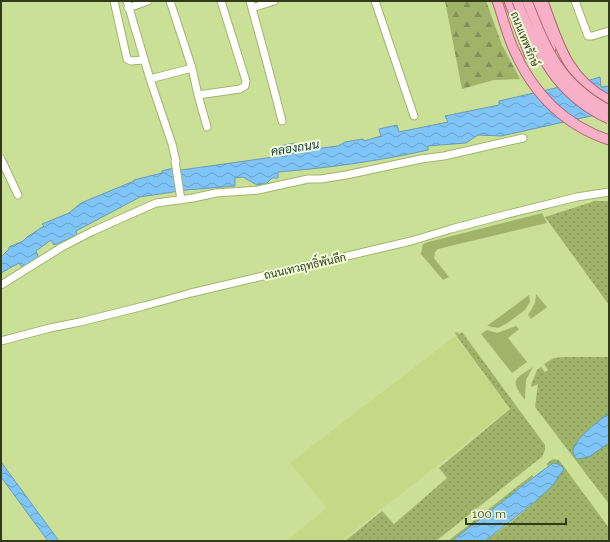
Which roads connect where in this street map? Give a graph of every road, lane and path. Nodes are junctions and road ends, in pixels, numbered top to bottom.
1 (114, 1) edge
2 (148, 1) edge
3 (170, 1) edge
4 (221, 1) edge
5 (274, 1) edge
6 (375, 1) edge
7 (497, 1) edge
8 (503, 1) edge
9 (509, 1) edge
10 (517, 1) edge
11 (527, 1) edge
12 (533, 1) edge
13 (536, 1) edge
14 (575, 1) edge
15 (128, 4) edge
16 (251, 4) edge
17 (545, 5) edge
18 (520, 30) junction
19 (609, 31) edge
20 (551, 45) junction
21 (143, 60) junction
22 (192, 68) junction
23 (150, 79) junction
24 (198, 95) junction
25 (609, 100) edge
26 (609, 110) edge
27 (414, 116) dead end
28 (609, 119) edge
29 (282, 121) dead end
30 (207, 127) dead end
31 (523, 138) dead end
32 (609, 140) edge
33 (1, 159) edge
34 (609, 192) edge
35 (18, 195) dead end
36 (181, 200) junction
37 (1, 285) edge
38 (1, 341) edge

1 - 21 street
2 - 15 street
3 - 22 street
4 - 24 street
5 - 16 street
6 - 27 street
7 - 32 main road, ถนนเทพรักษ์
8 - 18 main road
9 - 18 main road
10 - 28 main road, ถนนเทพรักษ์, bridge
11 - 26 main road, ถนนเทพรักษ์, bridge
12 - 20 main road
13 - 20 main road
14 - 19 street
15 - 21 street
16 - 29 street
17 - 25 main road
18 - 20 main road
21 - 23 street
22 - 23 street
22 - 24 street
23 - 36 street
24 - 30 street
31 - 36 street
33 - 35 street
34 - 38 street, ถนนเทวฤทธิ์พันลึก
36 - 37 street

